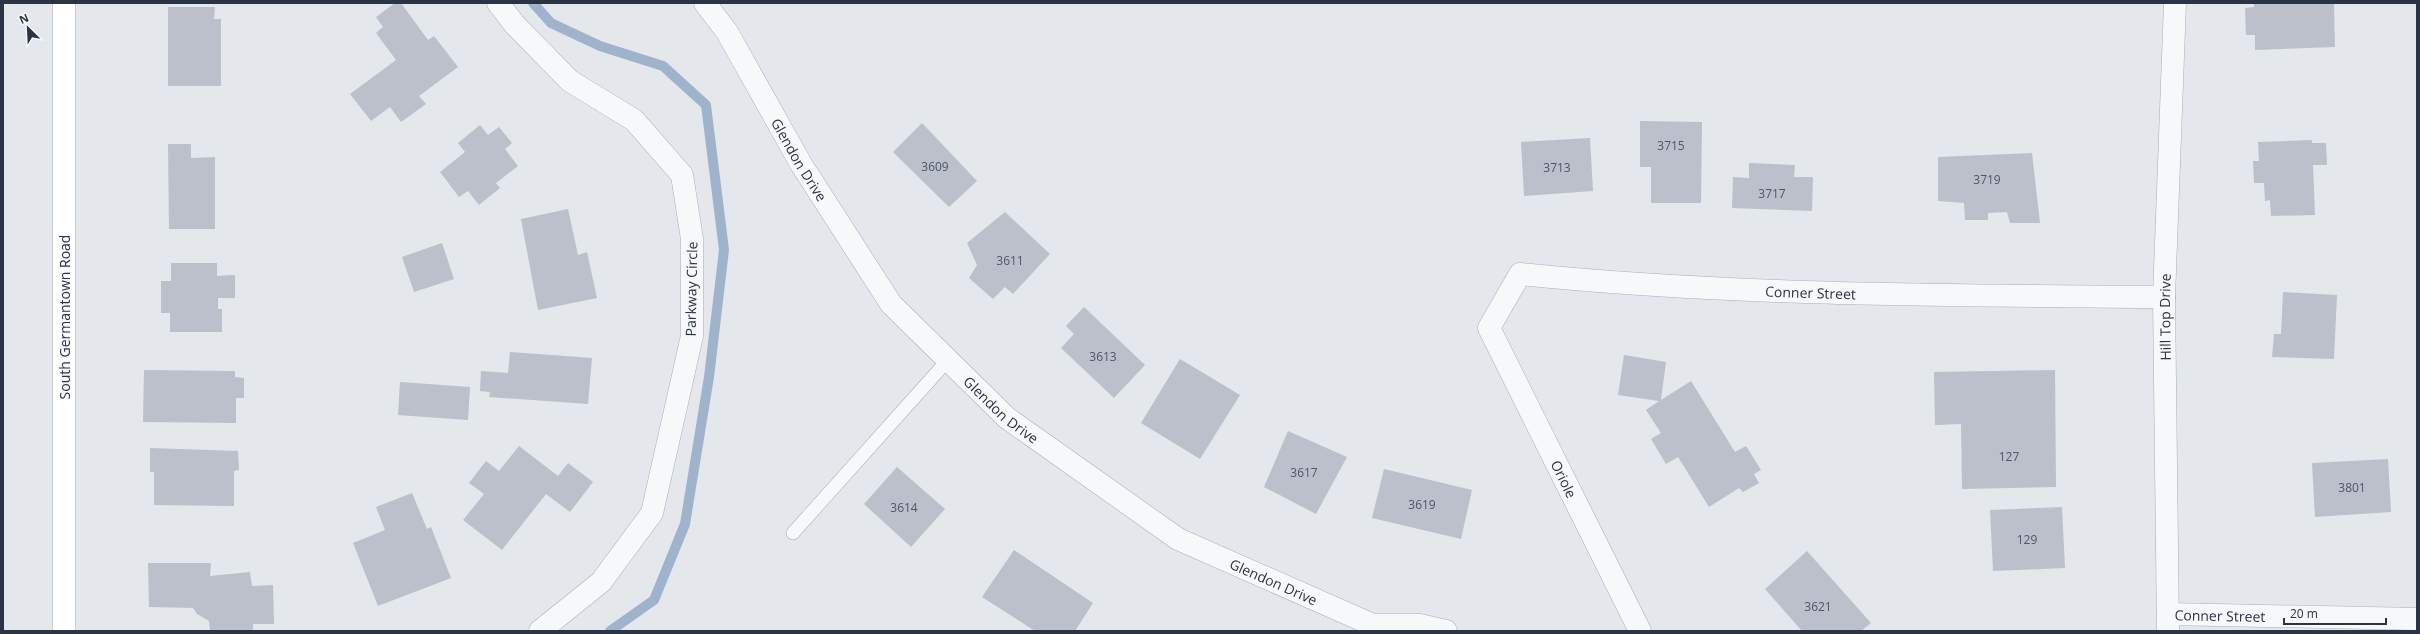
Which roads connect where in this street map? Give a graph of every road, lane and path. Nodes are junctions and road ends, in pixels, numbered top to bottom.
1 (64, 3) edge
2 (498, 3) edge
3 (705, 3) edge
4 (2175, 3) edge
5 (2164, 296) junction
6 (1489, 328) joint
7 (948, 360) junction
8 (793, 533) dead end
9 (2417, 619) edge
10 (2168, 622) edge
11 (64, 631) edge
12 (540, 631) edge
13 (1446, 631) edge
14 (1640, 631) edge

1 - 11 main road, South Germantown Road
2 - 12 street, Parkway Circle
3 - 7 street, Glendon Drive
4 - 5 street, Hill Top Drive
5 - 6 street, Conner Street
5 - 10 street, Hill Top Drive
6 - 14 street, Oriole
7 - 8 lane
7 - 13 street, Glendon Drive
9 - 10 street, Conner Street

